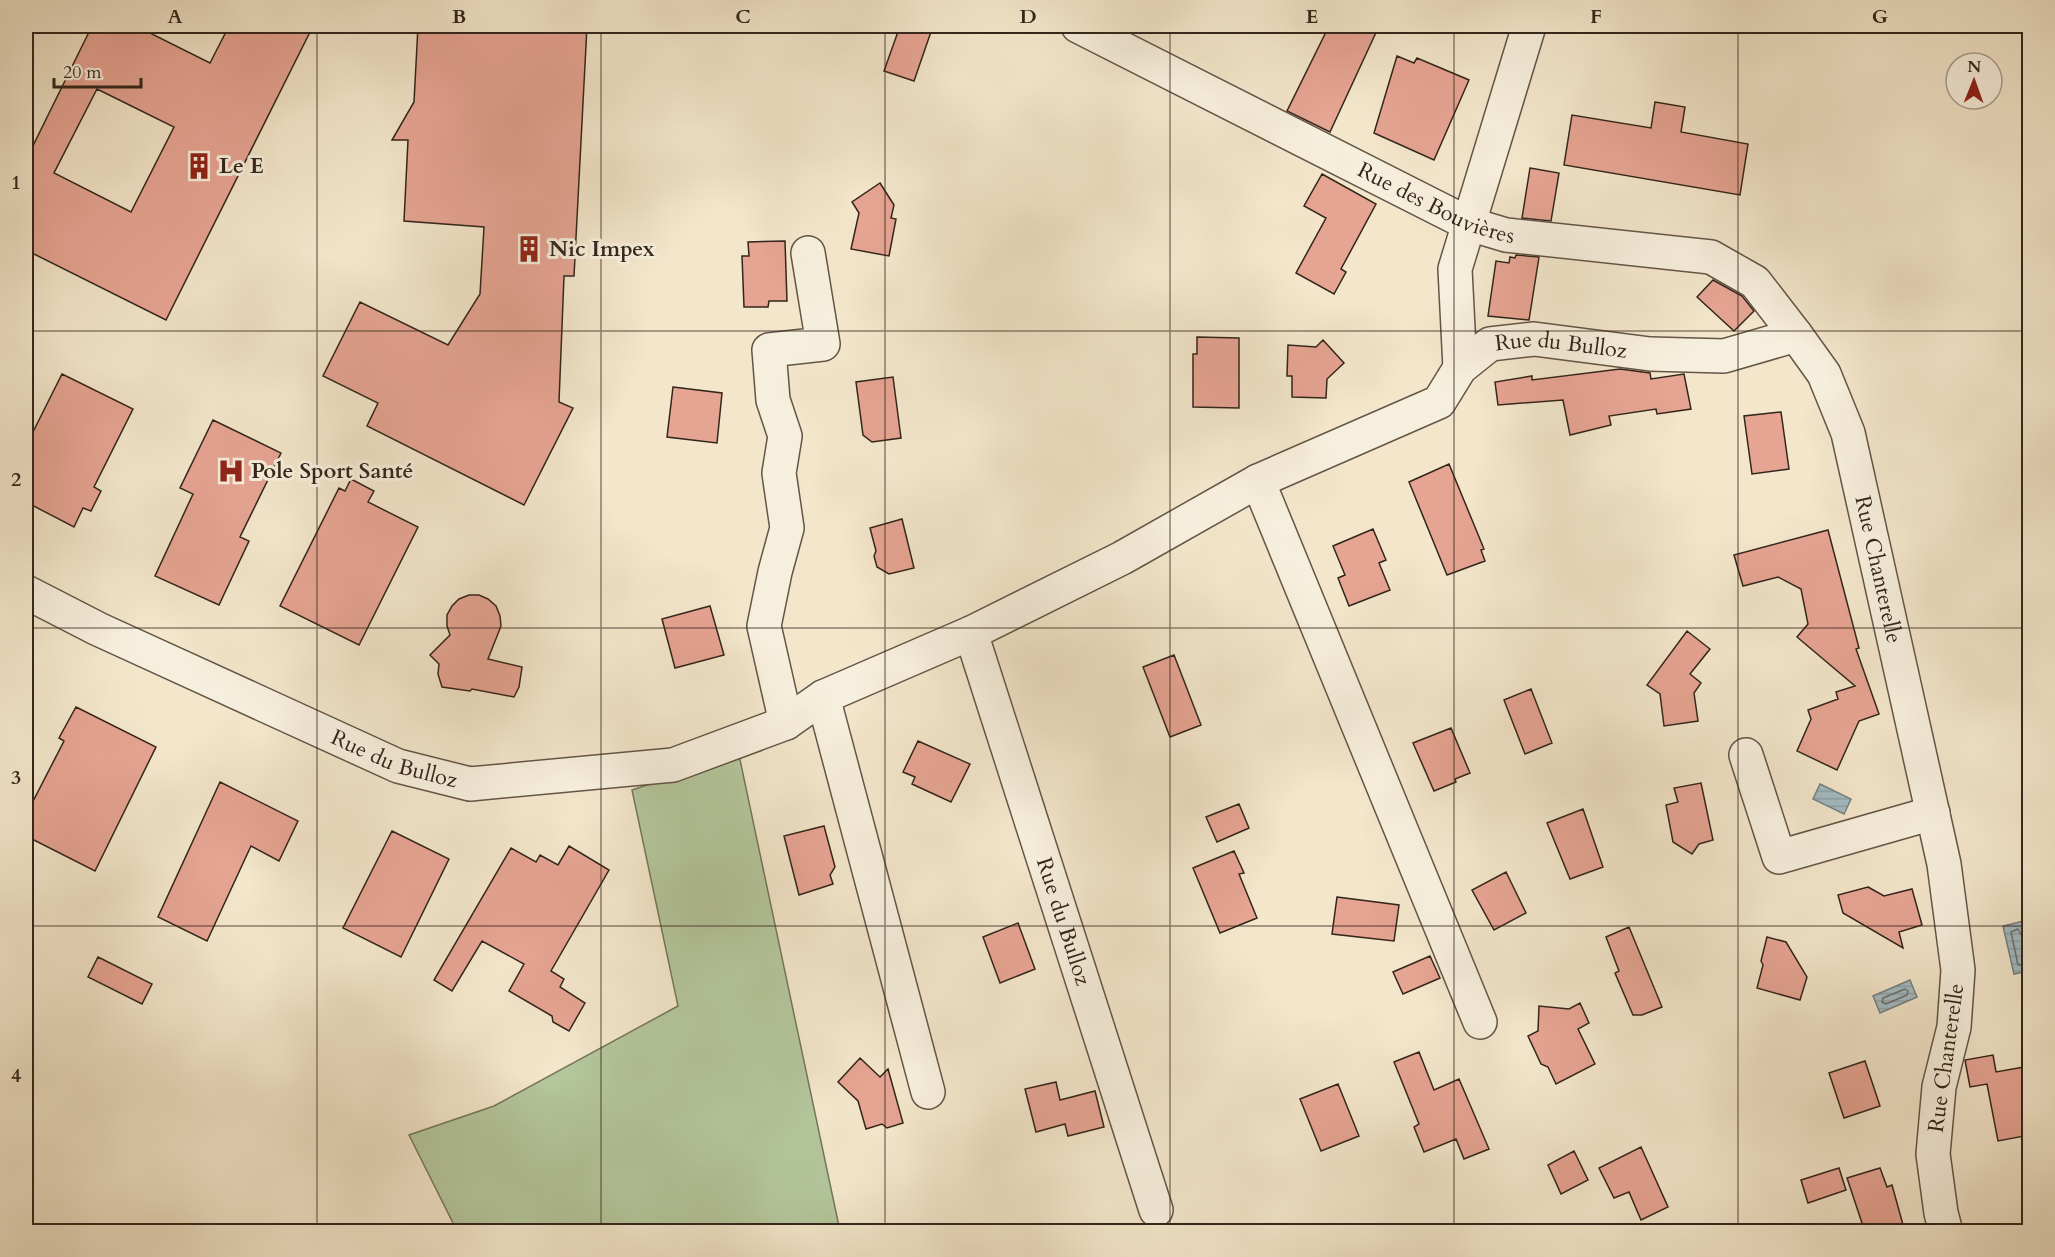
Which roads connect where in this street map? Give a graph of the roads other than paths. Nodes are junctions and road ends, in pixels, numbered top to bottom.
1 (1078, 26) edge
2 (1529, 26) edge
3 (1469, 224) junction
4 (808, 253) dead end
5 (1796, 335) junction
6 (1460, 368) junction
7 (1258, 481) junction
8 (26, 592) edge
9 (971, 633) junction
10 (823, 697) junction
11 (786, 723) junction
12 (1746, 755) dead end
13 (1933, 813) junction
14 (1480, 1022) dead end
15 (928, 1092) dead end
16 (1156, 1210) dead end
17 (1946, 1232) edge

1 - 3 street, Rue des Bouvières
2 - 3 street
3 - 5 street, Rue des Bouvières
3 - 6 street
4 - 11 street
5 - 6 street, Rue du Bulloz
5 - 13 street, Rue Chanterelle
6 - 7 street, Rue du Bulloz
7 - 9 street, Rue du Bulloz
7 - 14 street
8 - 11 street, Rue du Bulloz
9 - 10 street, Rue du Bulloz
9 - 16 street, Rue du Bulloz
10 - 11 street, Rue du Bulloz
10 - 15 street
12 - 13 street
13 - 17 street, Rue Chanterelle

